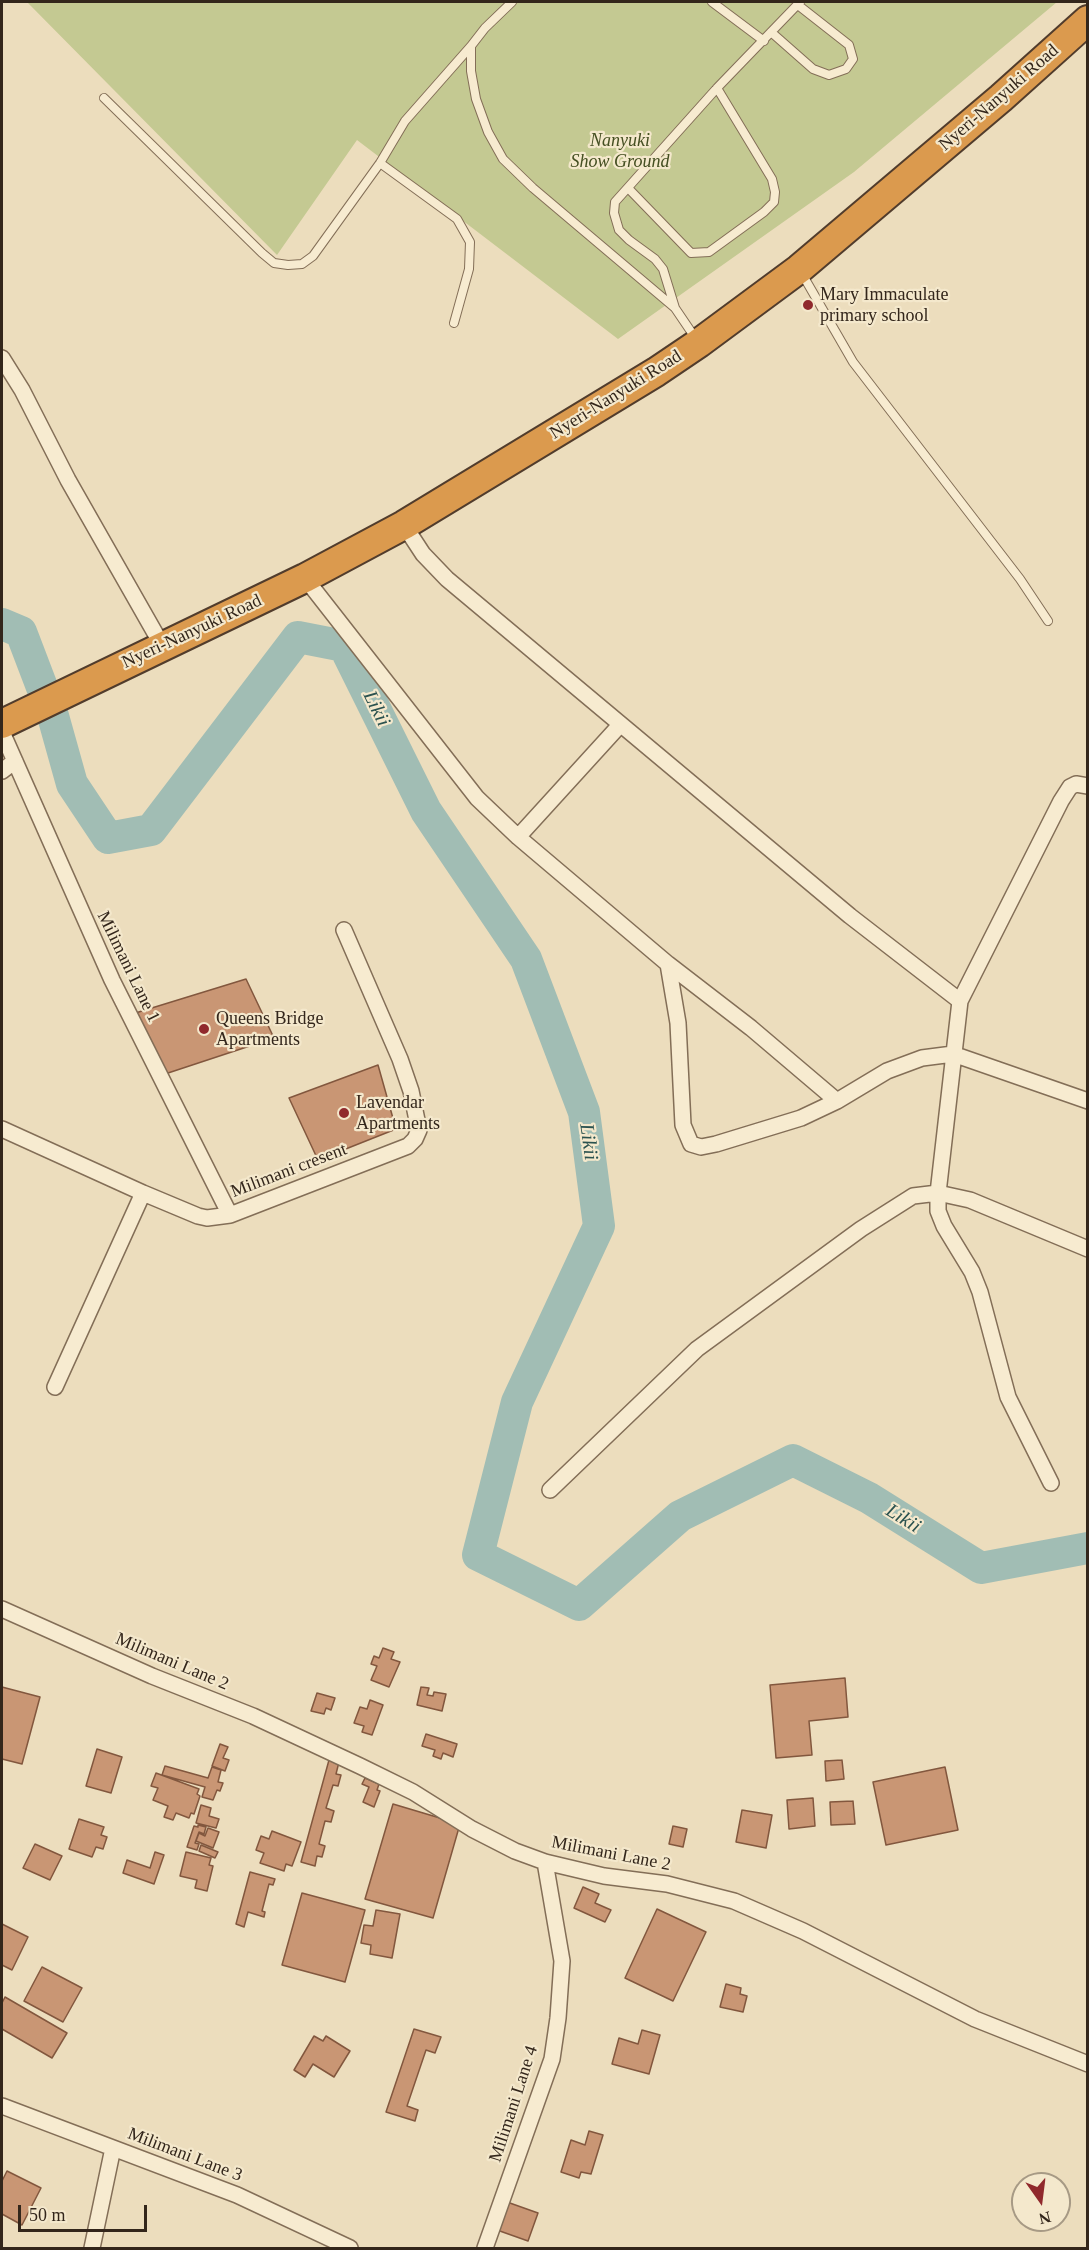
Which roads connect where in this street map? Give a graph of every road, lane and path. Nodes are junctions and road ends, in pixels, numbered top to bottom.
1 (512, 2) edge
2 (712, 2) edge
3 (799, 3) edge
4 (1088, 20) edge
5 (771, 32) junction
6 (764, 41) junction
7 (471, 46) junction
8 (717, 88) junction
9 (104, 98) dead end
10 (380, 163) junction
11 (628, 188) junction
12 (799, 268) junction
13 (675, 308) junction
14 (454, 323) dead end
15 (699, 343) junction
16 (2, 358) edge
17 (404, 525) junction
18 (305, 578) junction
19 (1048, 621) dead end
20 (163, 647) junction
21 (2, 724) edge
22 (620, 724) junction
23 (2, 732) edge
24 (15, 761) junction
25 (2, 771) edge
26 (1088, 786) edge
27 (518, 837) junction
28 (344, 930) dead end
29 (668, 964) junction
30 (960, 1001) junction
31 (953, 1054) junction
32 (837, 1101) junction
33 (1088, 1101) edge
34 (2, 1129) edge
35 (143, 1193) junction
36 (938, 1193) junction
37 (230, 1215) junction
38 (1088, 1249) edge
39 (55, 1387) dead end
40 (1051, 1483) dead end
41 (550, 1490) dead end
42 (2, 1610) edge
43 (545, 1862) junction
44 (1088, 2064) edge
45 (2, 2106) edge
46 (113, 2148) junction
47 (92, 2248) edge
48 (350, 2248) edge
49 (485, 2248) edge

1 - 7 lane
2 - 6 lane
3 - 5 lane
3 - 5 lane
4 - 12 highway, Nyeri-Nanyuki Road
5 - 6 lane
6 - 8 lane
7 - 10 lane
7 - 13 lane
8 - 11 lane
8 - 11 lane
9 - 10 lane
10 - 14 lane
11 - 13 lane
12 - 15 highway, Nyeri-Nanyuki Road
12 - 19 lane
13 - 15 lane
15 - 17 highway, Nyeri-Nanyuki Road
16 - 20 street
17 - 18 highway, Nyeri-Nanyuki Road
17 - 22 street
18 - 20 highway, Nyeri-Nanyuki Road
18 - 27 street
20 - 21 highway, Nyeri-Nanyuki Road
22 - 27 street
22 - 30 street
23 - 24 street, Milimani Lane 1
24 - 25 street
24 - 37 street, Milimani Lane 1
26 - 30 street
27 - 29 street
28 - 37 street, Milimani cresent
29 - 32 street
29 - 32 street
30 - 31 street
31 - 32 street
31 - 33 street
31 - 36 street
34 - 35 street, Milimani cresent
35 - 37 street, Milimani cresent
35 - 39 street
36 - 38 street
36 - 40 street
36 - 41 street
42 - 43 street, Milimani Lane 2
43 - 44 street, Milimani Lane 2
43 - 49 street, Milimani Lane 4
45 - 46 street, Milimani Lane 3
46 - 47 street
46 - 48 street, Milimani Lane 3

